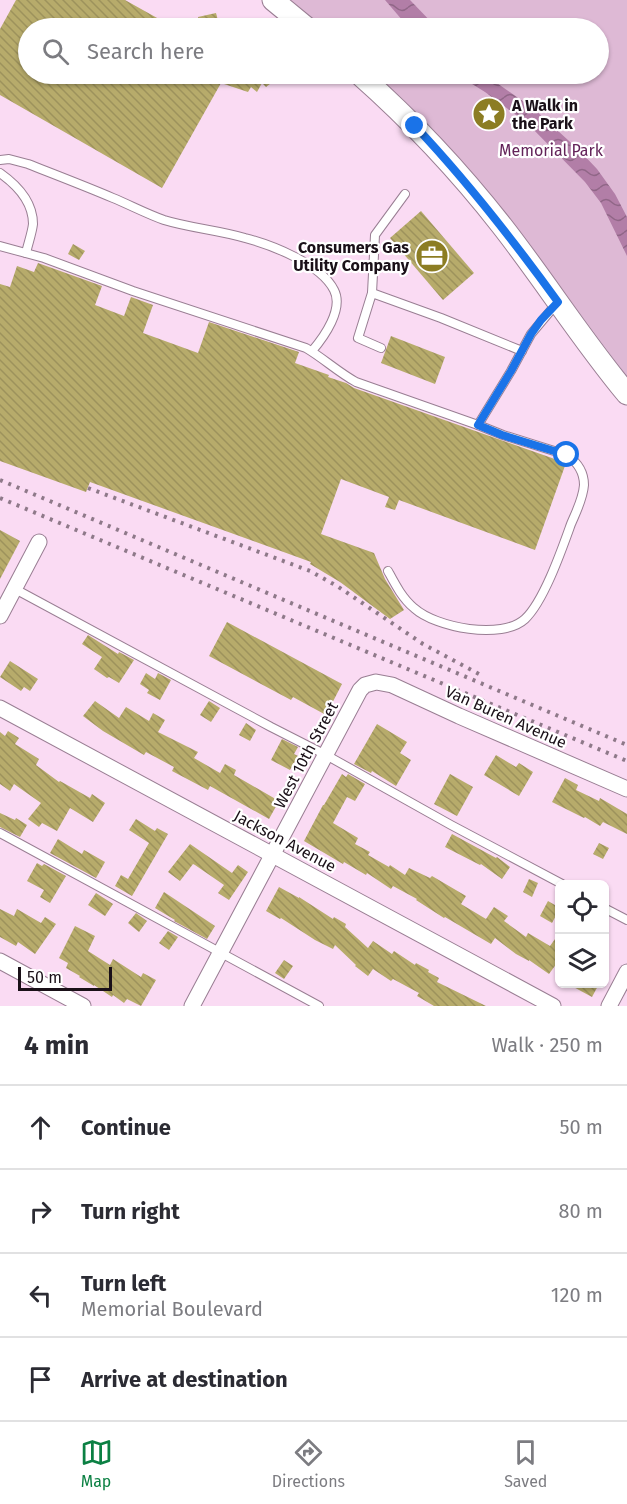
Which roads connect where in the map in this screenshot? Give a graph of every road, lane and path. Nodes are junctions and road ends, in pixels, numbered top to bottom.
1 (273, 0) edge
2 (295, 18) edge
3 (370, 84) edge
4 (0, 160) edge
5 (0, 173) edge
6 (405, 194) dead end
7 (0, 246) edge
8 (26, 253) junction
9 (372, 293) junction
10 (558, 302) junction
11 (381, 348) dead end
12 (312, 351) junction
13 (522, 351) junction
14 (627, 394) edge
15 (478, 425) junction
16 (39, 542) dead end
17 (388, 571) dead end
18 (15, 589) junction
19 (0, 616) edge
20 (370, 683) joint
21 (0, 708) edge
22 (326, 755) junction
23 (627, 789) edge
24 (0, 833) edge
25 (273, 855) junction
26 (555, 881) edge
27 (609, 911) edge
28 (627, 920) edge
29 (220, 953) junction
30 (0, 961) edge
31 (627, 972) edge
32 (83, 1006) edge
33 (192, 1006) edge
34 (319, 1006) edge
35 (553, 1006) edge
36 (609, 1006) edge

1 - 2 street
3 - 10 street
4 - 12 lane
5 - 8 lane
6 - 9 lane
7 - 8 lane
8 - 12 lane
9 - 11 lane
9 - 13 lane
10 - 13 lane
10 - 14 street
12 - 15 lane
13 - 15 lane
15 - 17 lane
16 - 18 street
18 - 19 street
18 - 22 lane
20 - 22 street, West 10th Street
20 - 23 street, Van Buren Avenue
21 - 25 street, Jackson Avenue
22 - 25 street, West 10th Street
22 - 26 lane
24 - 29 lane
25 - 29 street, West 10th Street
25 - 35 street, Jackson Avenue
27 - 28 lane
29 - 33 street, West 10th Street
29 - 34 lane
30 - 32 street
31 - 36 street

